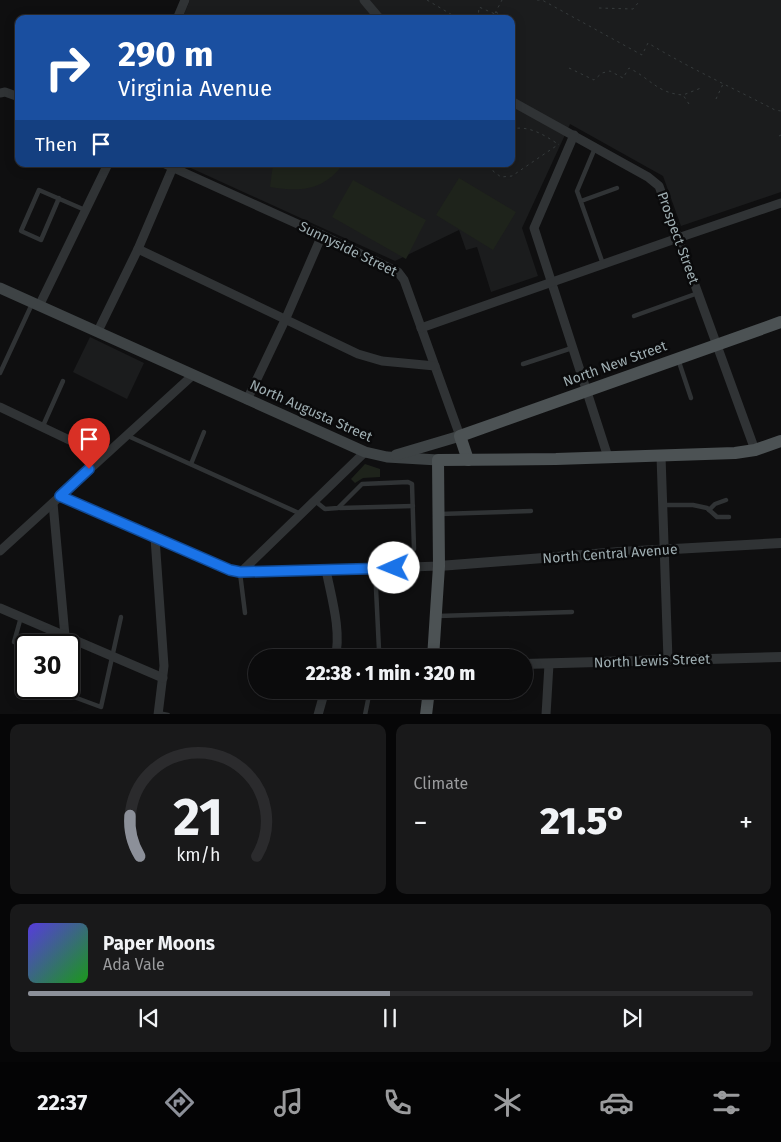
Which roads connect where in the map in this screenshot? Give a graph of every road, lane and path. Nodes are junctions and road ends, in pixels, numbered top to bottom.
1 (185, 0) edge
2 (364, 0) edge
3 (427, 0) edge
4 (502, 0) edge
5 (537, 0) edge
6 (638, 3) dead end
7 (599, 8) dead end
8 (495, 13) junction
9 (178, 15) edge
10 (377, 15) edge
11 (452, 15) edge
12 (478, 15) edge
13 (499, 15) edge
14 (569, 68) dead end
15 (724, 83) junction
16 (701, 88) dead end
17 (0, 93) edge
18 (683, 95) junction
19 (15, 96) edge
20 (716, 99) dead end
21 (515, 102) edge
22 (689, 104) dead end
23 (781, 111) edge
24 (515, 129) edge
25 (574, 135) junction
26 (596, 147) junction
27 (106, 167) edge
28 (169, 167) edge
29 (171, 167) edge
30 (492, 167) edge
31 (617, 188) dead end
32 (59, 198) junction
33 (581, 200) junction
34 (781, 203) edge
35 (85, 210) junction
36 (322, 235) junction
37 (678, 238) junction
38 (138, 249) junction
39 (603, 264) junction
40 (551, 282) junction
41 (0, 288) edge
42 (698, 293) junction
43 (36, 304) junction
44 (634, 316) dead end
45 (286, 318) junction
46 (781, 322) edge
47 (421, 328) junction
48 (98, 332) junction
49 (716, 344) junction
50 (572, 348) junction
51 (678, 358) junction
52 (523, 364) dead end
53 (435, 366) junction
54 (0, 373) edge
55 (193, 375) junction
56 (63, 381) dead end
57 (586, 391) junction
58 (691, 398) dead end
59 (248, 400) junction
60 (0, 407) edge
61 (42, 428) junction
62 (204, 432) dead end
63 (127, 435) junction
64 (460, 436) junction
65 (781, 441) edge
66 (755, 450) junction
67 (365, 452) junction
68 (104, 456) junction
69 (661, 456) junction
70 (387, 457) junction
71 (608, 457) junction
72 (438, 460) junction
73 (468, 460) junction
74 (191, 464) junction
75 (60, 496) junction
76 (315, 500) junction
77 (726, 500) dead end
78 (53, 502) junction
79 (413, 506) junction
80 (663, 506) junction
81 (340, 508) junction
82 (709, 510) junction
83 (531, 511) dead end
84 (300, 514) junction
85 (438, 514) junction
86 (729, 517) dead end
87 (155, 538) junction
88 (781, 543) edge
89 (664, 550) junction
90 (0, 551) edge
91 (439, 566) junction
92 (375, 568) junction
93 (394, 568) junction
94 (326, 570) junction
95 (240, 572) junction
96 (0, 608) edge
97 (572, 612) dead end
98 (246, 613) dead end
99 (437, 616) junction
100 (21, 617) junction
101 (120, 617) dead end
102 (52, 634) edge
103 (64, 634) edge
104 (14, 642) dead end
105 (80, 646) edge
106 (337, 649) edge
107 (379, 649) edge
108 (434, 649) edge
109 (112, 656) junction
110 (781, 657) edge
111 (668, 660) junction
112 (533, 664) edge
113 (550, 664) junction
114 (163, 678) junction
115 (79, 699) edge
116 (322, 699) edge
117 (368, 699) edge
118 (428, 699) edge
119 (161, 714) edge
120 (318, 714) edge
121 (365, 714) edge
122 (426, 714) edge
123 (546, 714) edge

1 - 9 street
2 - 10 street
3 - 11 path
4 - 8 path
5 - 15 path
6 - 7 path
8 - 12 path
8 - 13 path
14 - 18 path
15 - 20 path
15 - 23 path
16 - 18 path
17 - 19 street
18 - 22 path
21 - 25 street, Prospect Street
24 - 30 path
25 - 26 street, Prospect Street
25 - 40 street
26 - 33 lane
26 - 37 street, Prospect Street
27 - 35 street
28 - 38 street
29 - 36 street, Sunnyside Street
31 - 33 lane
32 - 32 lane
32 - 35 lane
33 - 39 lane
34 - 37 street
35 - 43 street
36 - 45 street
36 - 47 street, Sunnyside Street
37 - 39 street
37 - 42 street, Prospect Street
38 - 45 street
38 - 48 street
39 - 40 street
40 - 47 street
40 - 50 street
41 - 43 main road, North Augusta Street
42 - 44 lane
42 - 49 street, Prospect Street
43 - 48 main road, North Augusta Street
43 - 54 lane
45 - 53 street
45 - 59 street
46 - 49 main road, North New Street
47 - 53 street, Sunnyside Street
48 - 55 main road, North Augusta Street
49 - 51 main road, North New Street
49 - 66 street, Prospect Street
50 - 52 lane
50 - 57 street
51 - 57 main road, North New Street
51 - 58 lane
53 - 64 street, Sunnyside Street
55 - 59 main road, North Augusta Street
55 - 63 street
56 - 61 lane
57 - 64 main road, North New Street
57 - 71 street
59 - 67 main road, North Augusta Street
60 - 61 street
61 - 68 street
62 - 74 lane
63 - 68 street
63 - 74 lane
64 - 70 main road, North New Street
64 - 73 main road
65 - 66 main road, North Augusta Street
66 - 69 main road, North Augusta Street
67 - 70 main road, North Augusta Street
67 - 76 street
68 - 75 street
69 - 71 main road, North Augusta Street
69 - 80 street
70 - 72 main road, North Augusta Street
71 - 73 main road, North Augusta Street
72 - 73 main road, North Augusta Street
72 - 85 main road
74 - 84 lane
75 - 78 street
75 - 87 street
76 - 81 lane
76 - 84 street
77 - 82 lane
78 - 90 street
78 - 103 street
79 - 81 lane
79 - 81 lane
79 - 93 lane
80 - 82 lane
80 - 89 street
82 - 86 lane
83 - 85 lane
84 - 95 street
85 - 91 main road
87 - 95 street
87 - 114 street
88 - 89 street, North Central Avenue
89 - 91 street, North Central Avenue
89 - 111 street
91 - 93 street
91 - 99 main road
92 - 93 street
92 - 94 street
92 - 107 lane
94 - 95 street
94 - 106 street
95 - 98 lane
96 - 100 street
97 - 99 lane
99 - 108 main road
100 - 102 street
100 - 104 lane
101 - 109 lane
105 - 109 street
109 - 114 street
109 - 115 lane
110 - 111 street, North Lewis Street
111 - 113 street, North Lewis Street
112 - 113 street, North Lewis Street
113 - 123 street
114 - 119 street
116 - 120 street
117 - 121 lane
118 - 122 main road

